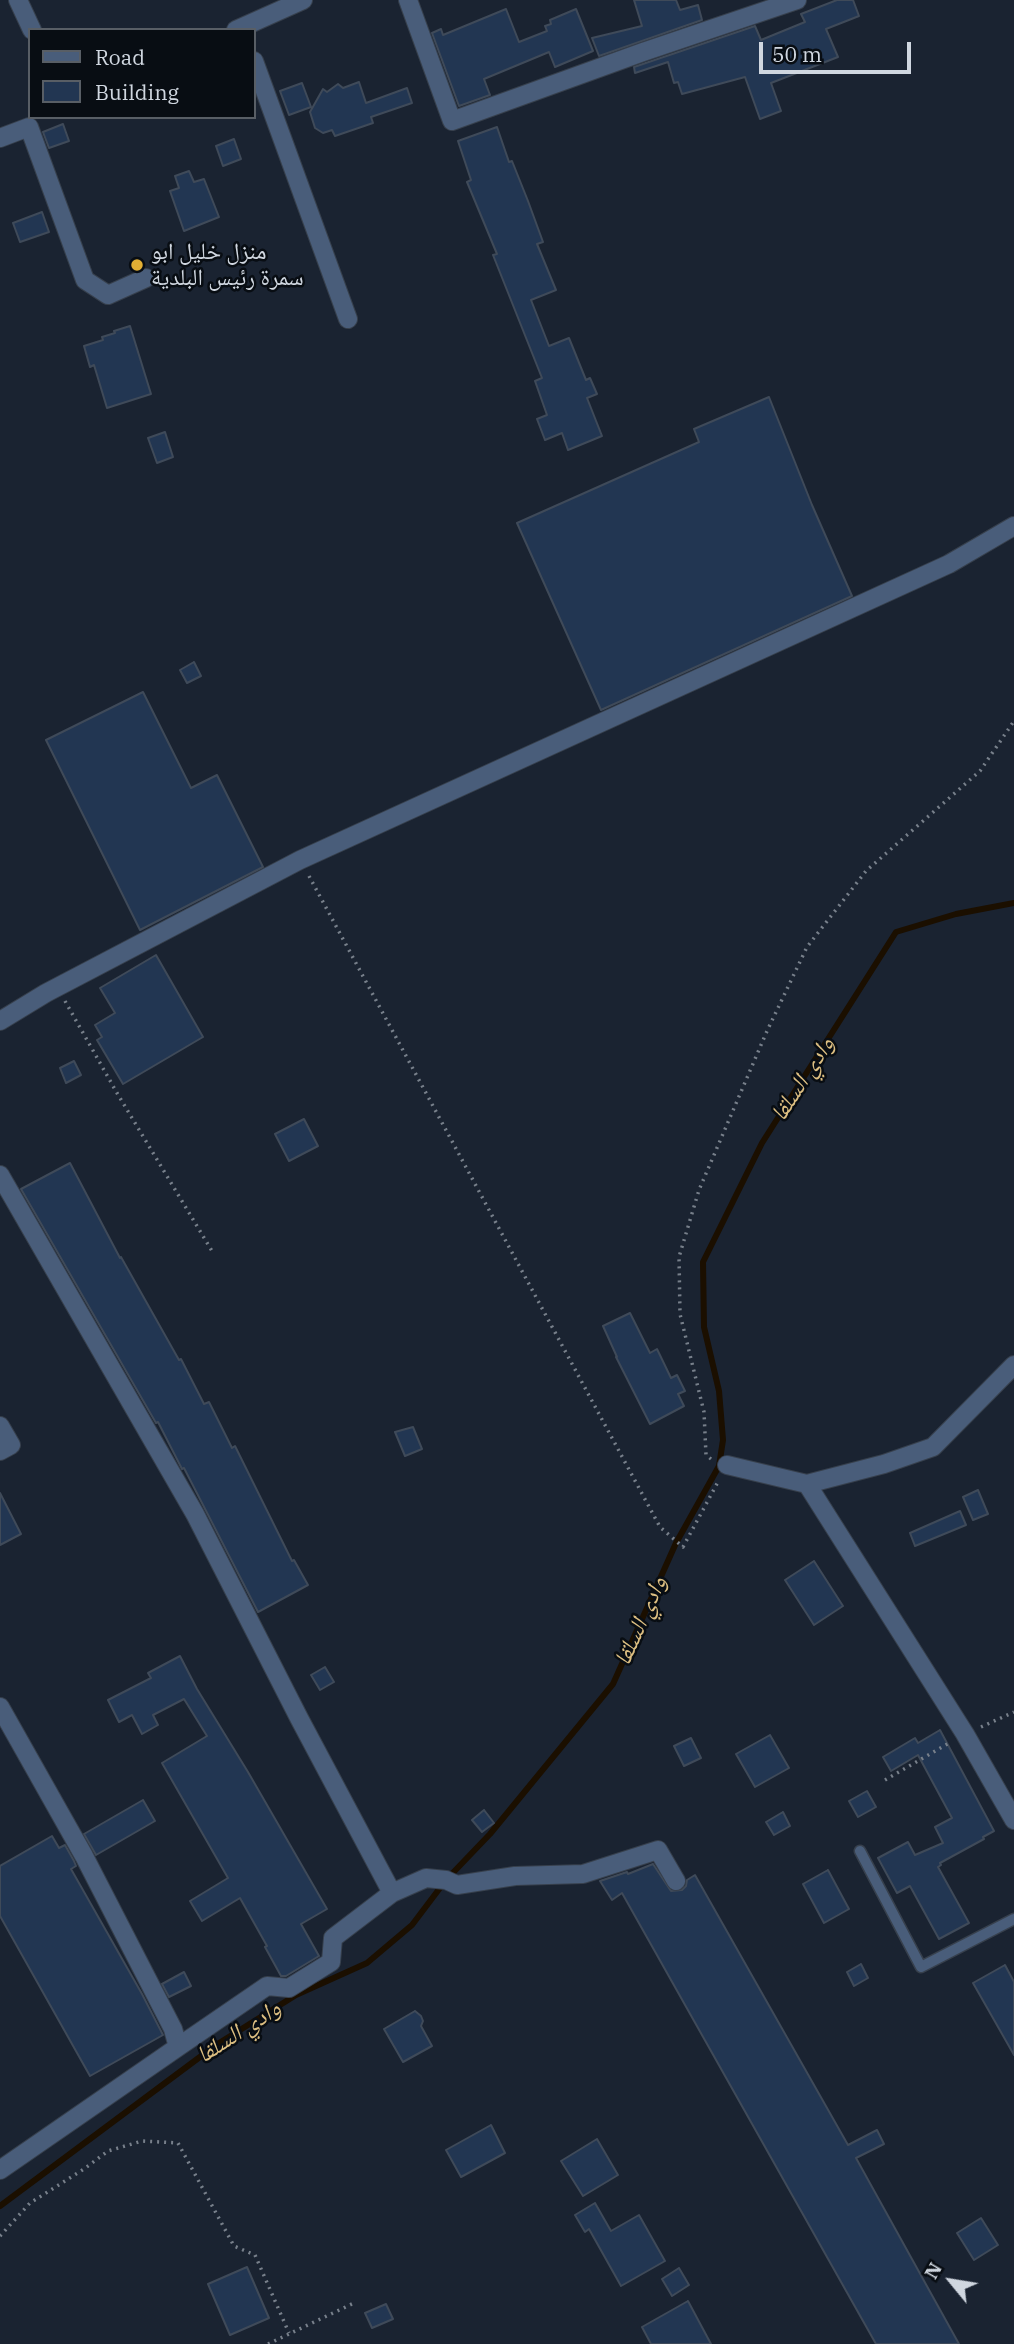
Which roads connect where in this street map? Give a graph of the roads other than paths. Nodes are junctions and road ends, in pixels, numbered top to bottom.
1 (18, 0) edge
2 (303, 0) edge
3 (408, 0) edge
4 (797, 0) edge
5 (31, 28) edge
6 (242, 28) edge
7 (256, 66) edge
8 (35, 122) edge
9 (0, 138) edge
10 (146, 278) dead end
11 (348, 319) dead end
12 (1014, 527) edge
13 (0, 1021) edge
14 (0, 1175) edge
15 (1014, 1365) edge
16 (0, 1426) edge
17 (0, 1451) edge
18 (727, 1465) road end
19 (807, 1484) junction
20 (0, 1707) edge
21 (1014, 1820) edge
22 (860, 1852) dead end
23 (676, 1881) dead end
24 (393, 1893) junction
25 (1014, 1919) edge
26 (178, 2047) junction
27 (0, 2170) edge

1 - 5 street
2 - 6 street
3 - 4 street
7 - 11 street
8 - 9 street
8 - 10 street
12 - 13 street
14 - 24 street
15 - 19 street
16 - 17 street
18 - 19 street
19 - 21 street
20 - 26 street
22 - 25 lane
23 - 24 street
24 - 26 street
26 - 27 street

